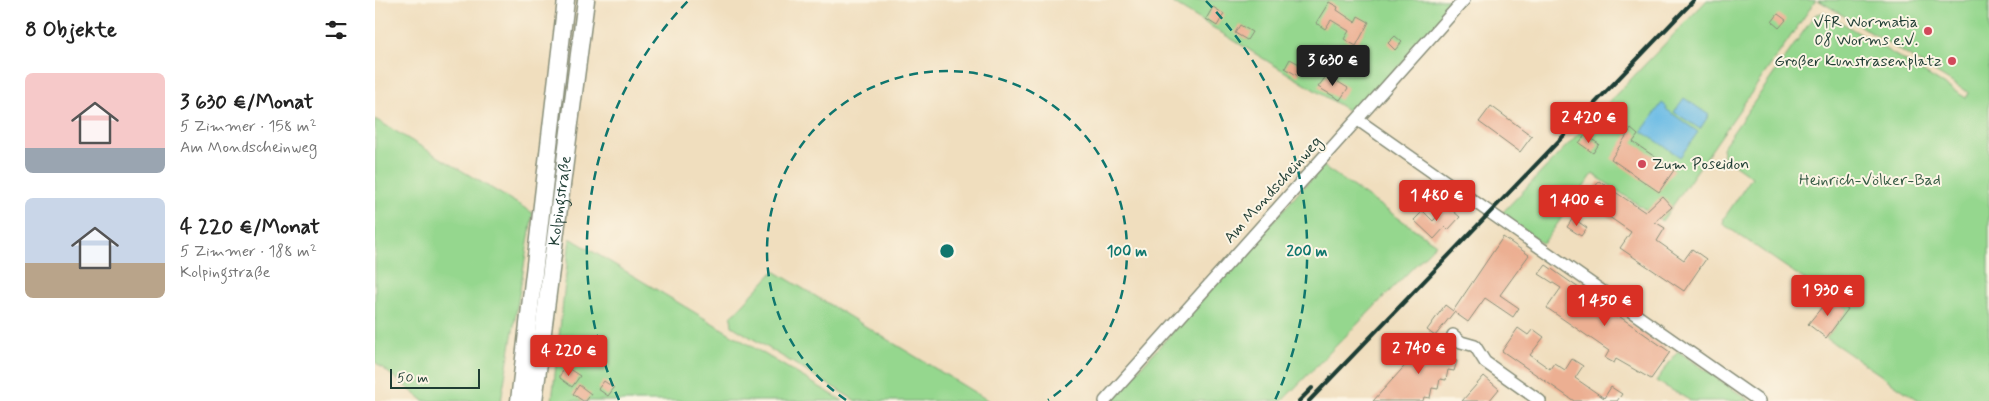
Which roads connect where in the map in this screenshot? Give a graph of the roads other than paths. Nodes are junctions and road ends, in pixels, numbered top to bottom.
1 (566, 0) edge
2 (585, 0) edge
3 (1464, 0) edge
4 (1358, 120) junction
5 (1453, 335) dead end
6 (519, 401) edge
7 (534, 401) edge
8 (1105, 401) edge
9 (1540, 401) edge
10 (1759, 401) edge

1 - 6 main road, Kolpingstraße
2 - 7 main road, Kolpingstraße
3 - 4 street, Am Mondscheinweg
4 - 8 street, Am Mondscheinweg
4 - 10 street
5 - 9 street

